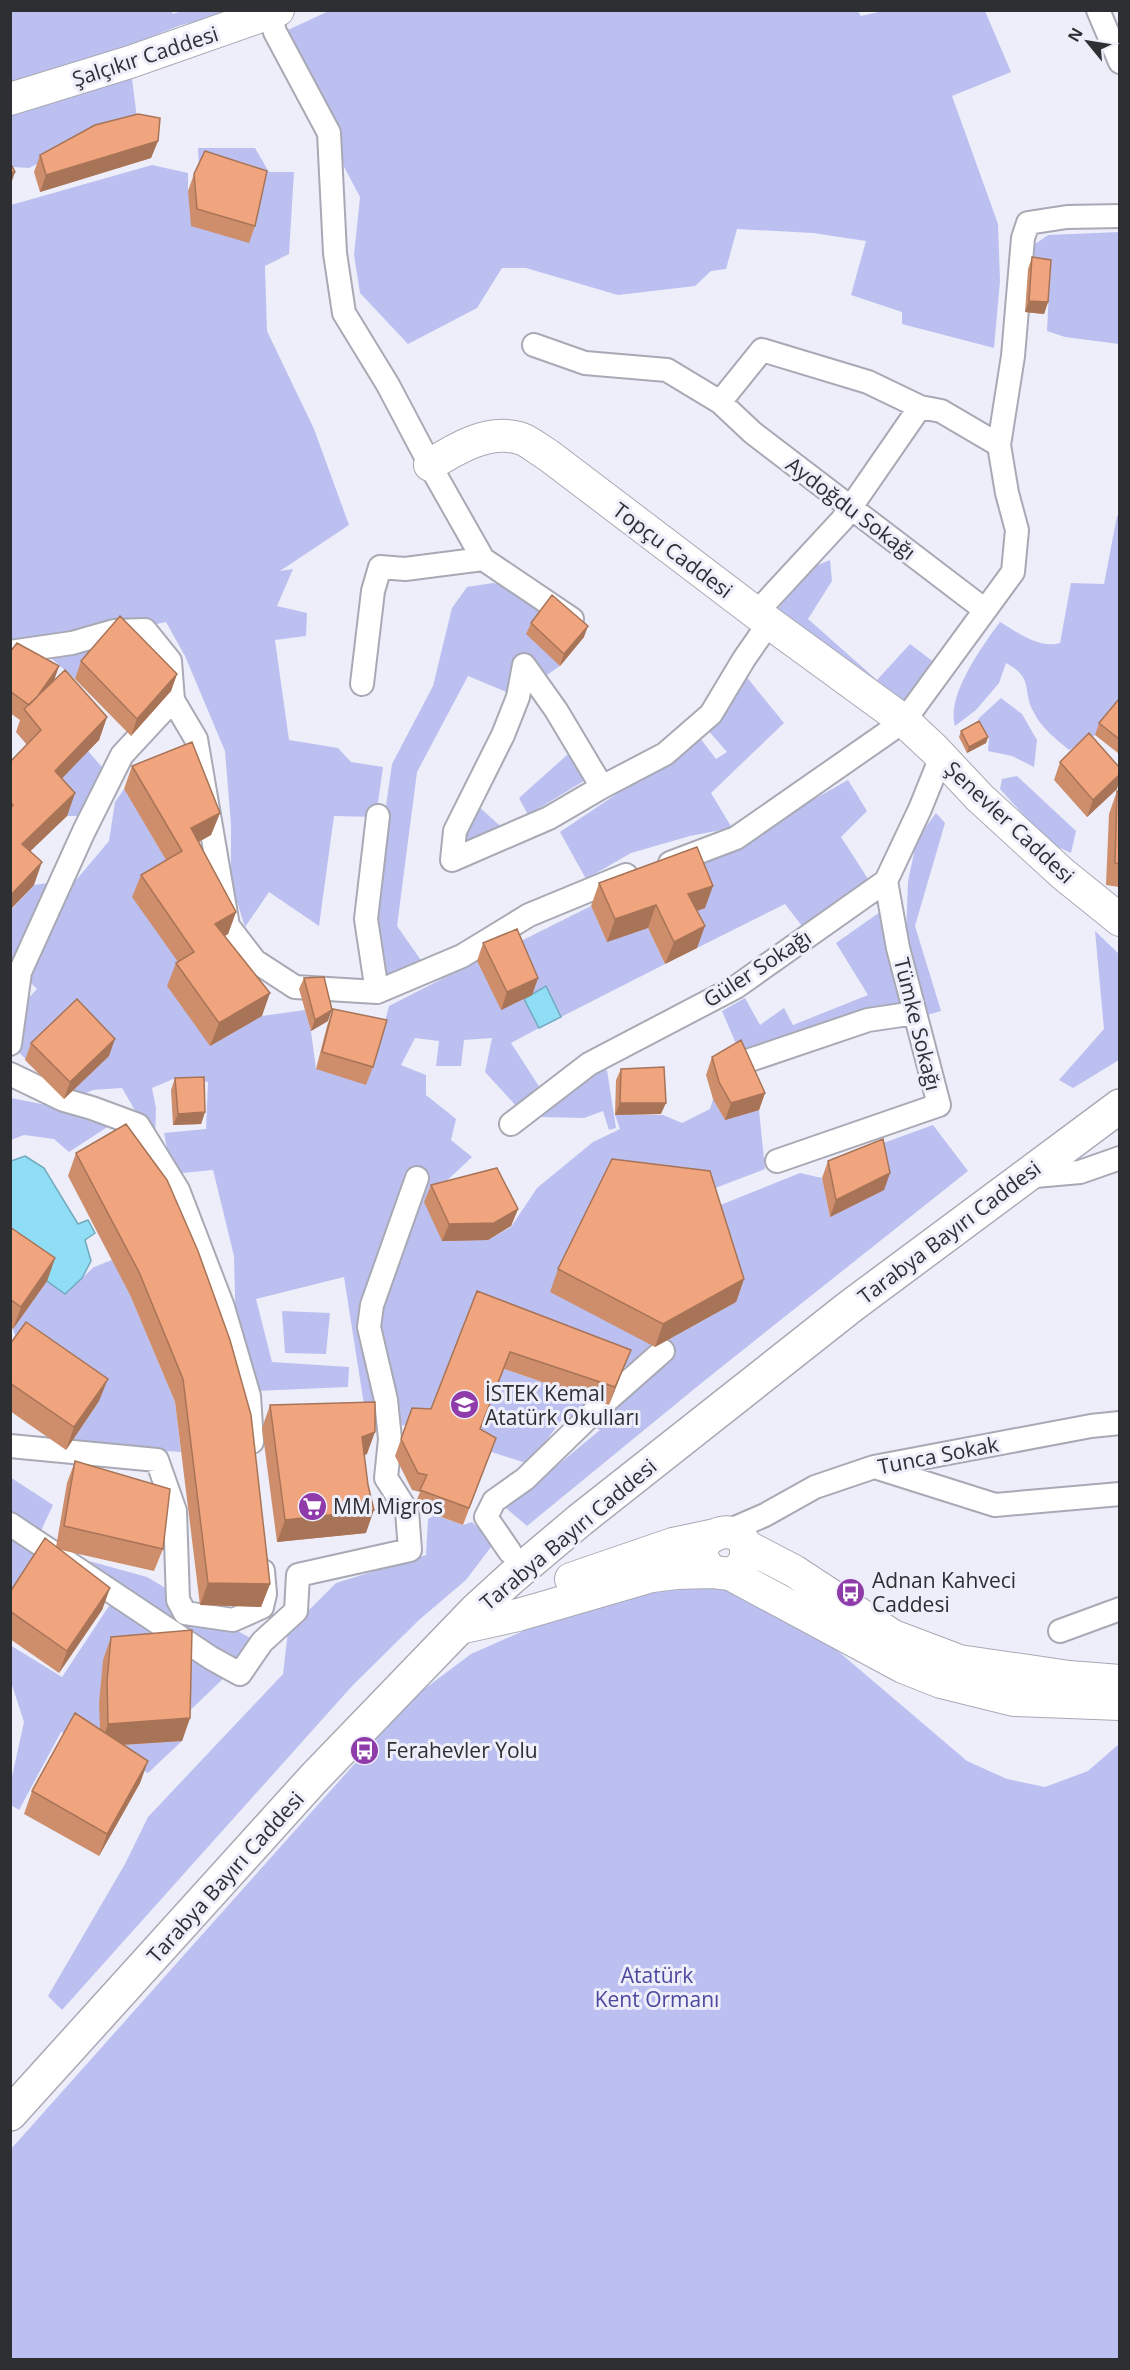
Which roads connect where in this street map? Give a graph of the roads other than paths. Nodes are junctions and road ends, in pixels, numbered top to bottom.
1 (1098, 10) edge
2 (274, 12) edge
3 (1119, 62) edge
4 (10, 99) edge
5 (1119, 216) edge
6 (534, 345) dead end
7 (720, 402) junction
8 (920, 407) junction
9 (999, 445) junction
10 (430, 465) junction
11 (850, 508) junction
12 (483, 559) junction
13 (985, 610) junction
14 (762, 618) junction
15 (580, 625) edge
16 (10, 652) edge
17 (362, 684) dead end
18 (173, 700) junction
19 (903, 721) junction
20 (941, 757) junction
21 (602, 787) junction
22 (378, 816) dead end
23 (886, 881) junction
24 (1119, 920) edge
25 (377, 992) junction
26 (915, 1013) junction
27 (10, 1044) edge
28 (750, 1060) edge
29 (10, 1074) edge
30 (1119, 1082) edge
31 (1119, 1106) edge
32 (511, 1124) dead end
33 (1119, 1125) edge
34 (1081, 1134) junction
35 (1119, 1158) edge
36 (777, 1161) dead end
37 (1023, 1177) junction
38 (417, 1178) dead end
39 (663, 1351) dead end
40 (1119, 1423) edge
41 (10, 1446) edge
42 (254, 1467) edge
43 (874, 1467) junction
44 (1114, 1499) edge
45 (10, 1524) edge
46 (732, 1539) junction
47 (261, 1549) edge
48 (529, 1567) junction
49 (722, 1573) junction
50 (1119, 1609) edge
51 (460, 1618) junction
52 (233, 1620) junction
53 (1060, 1631) dead end
54 (271, 1633) junction
55 (1119, 1682) edge
56 (1119, 1704) edge
57 (54, 2051) junction
58 (10, 2083) edge
59 (10, 2114) edge

1 - 3 street
2 - 4 main road, Şalçıkır Caddesi
2 - 10 street
5 - 9 street
6 - 7 street, Aydoğdu Sokağı
7 - 8 street
7 - 11 street, Aydoğdu Sokağı
8 - 9 street
8 - 11 street
9 - 13 street
10 - 12 street
10 - 14 main road, Topçu Caddesi
11 - 13 street, Aydoğdu Sokağı
11 - 14 street
12 - 15 street
12 - 17 street
13 - 19 street
14 - 19 main road, Topçu Caddesi
14 - 21 street
16 - 18 street
18 - 25 street
18 - 27 street
19 - 20 main road, Şenevler Caddesi
19 - 25 street
20 - 23 street, Güler Sokağı
20 - 24 main road, Şenevler Caddesi
21 - 21 street
22 - 25 street
23 - 26 street, Tümke Sokağı
23 - 32 street, Güler Sokağı
26 - 28 street
26 - 36 street, Tümke Sokağı
29 - 42 street
30 - 48 main road, Tarabya Bayırı Caddesi
31 - 34 main road, Tarabya Bayırı Caddesi
33 - 34 main road
34 - 37 main road, Tarabya Bayırı Caddesi
35 - 37 street
37 - 48 main road, Tarabya Bayırı Caddesi
38 - 54 street
39 - 48 street
40 - 43 street, Tunca Sokak
41 - 52 street
43 - 44 street
43 - 46 street, Tunca Sokak
45 - 54 street
46 - 48 main road
46 - 49 main road
46 - 55 main road
47 - 52 street
48 - 51 main road, Tarabya Bayırı Caddesi
48 - 51 main road
49 - 51 main road
49 - 56 main road
50 - 53 street
51 - 57 main road, Tarabya Bayırı Caddesi
52 - 54 street
57 - 58 main road, Tarabya Bayırı Caddesi
57 - 59 main road, Tarabya Bayırı Caddesi

